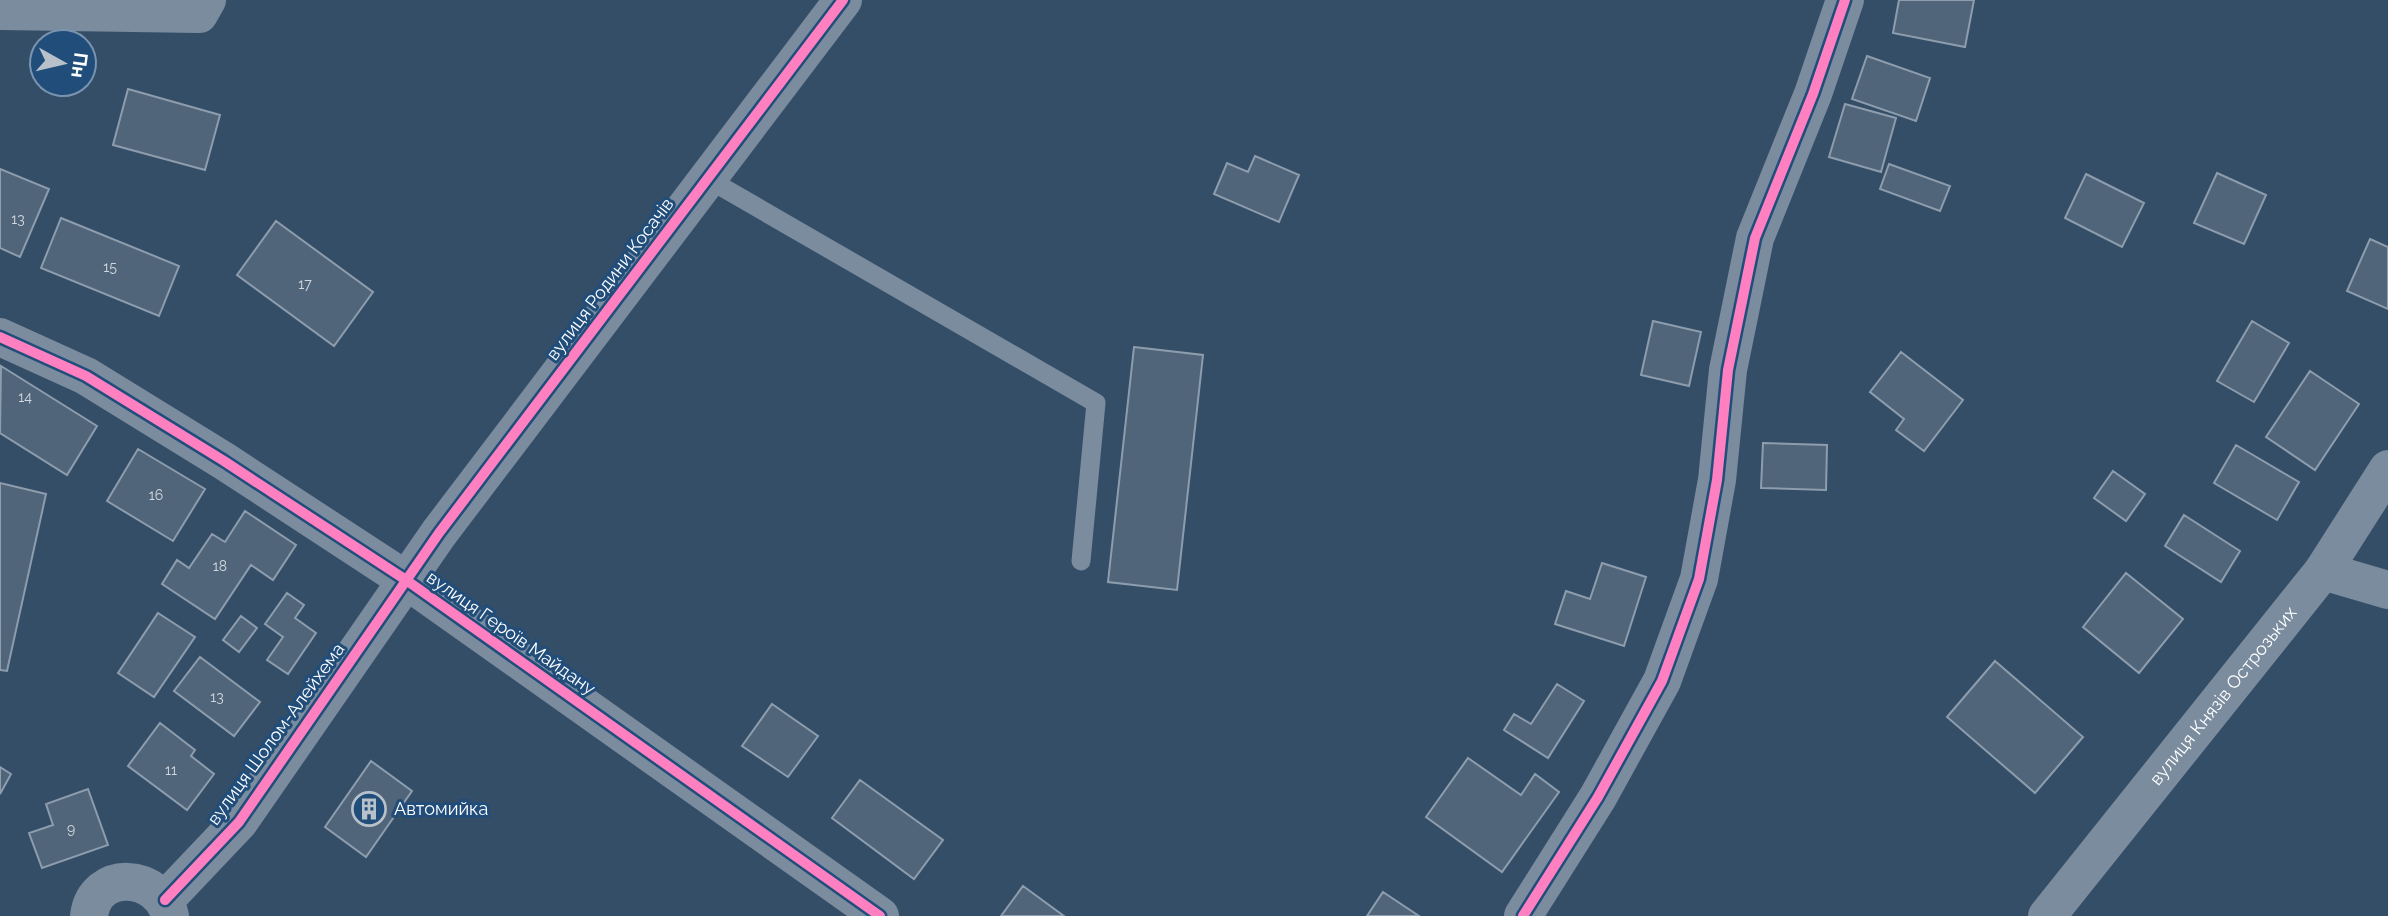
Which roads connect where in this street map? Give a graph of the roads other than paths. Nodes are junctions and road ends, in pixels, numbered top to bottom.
1 (207, 0) edge
2 (843, 0) edge
3 (1845, 0) edge
4 (0, 11) edge
5 (708, 179) junction
6 (0, 337) edge
7 (2388, 470) edge
8 (1081, 561) dead end
9 (2323, 571) junction
10 (406, 580) junction
11 (2388, 590) edge
12 (168, 908) edge
13 (89, 916) edge
14 (880, 916) edge
15 (1523, 916) edge
16 (2047, 916) edge

1 - 4 street
2 - 5 street, вулиця Родини Косачів
3 - 15 street
5 - 8 lane
5 - 10 street, вулиця Родини Косачів
6 - 10 street, вулиця Героїв Майдану
7 - 9 street, вулиця Князів Острозьких
9 - 11 street
9 - 16 street, вулиця Князів Острозьких
10 - 12 street, вулиця Шолом-Алейхема
10 - 14 street, вулиця Героїв Майдану
12 - 13 street

